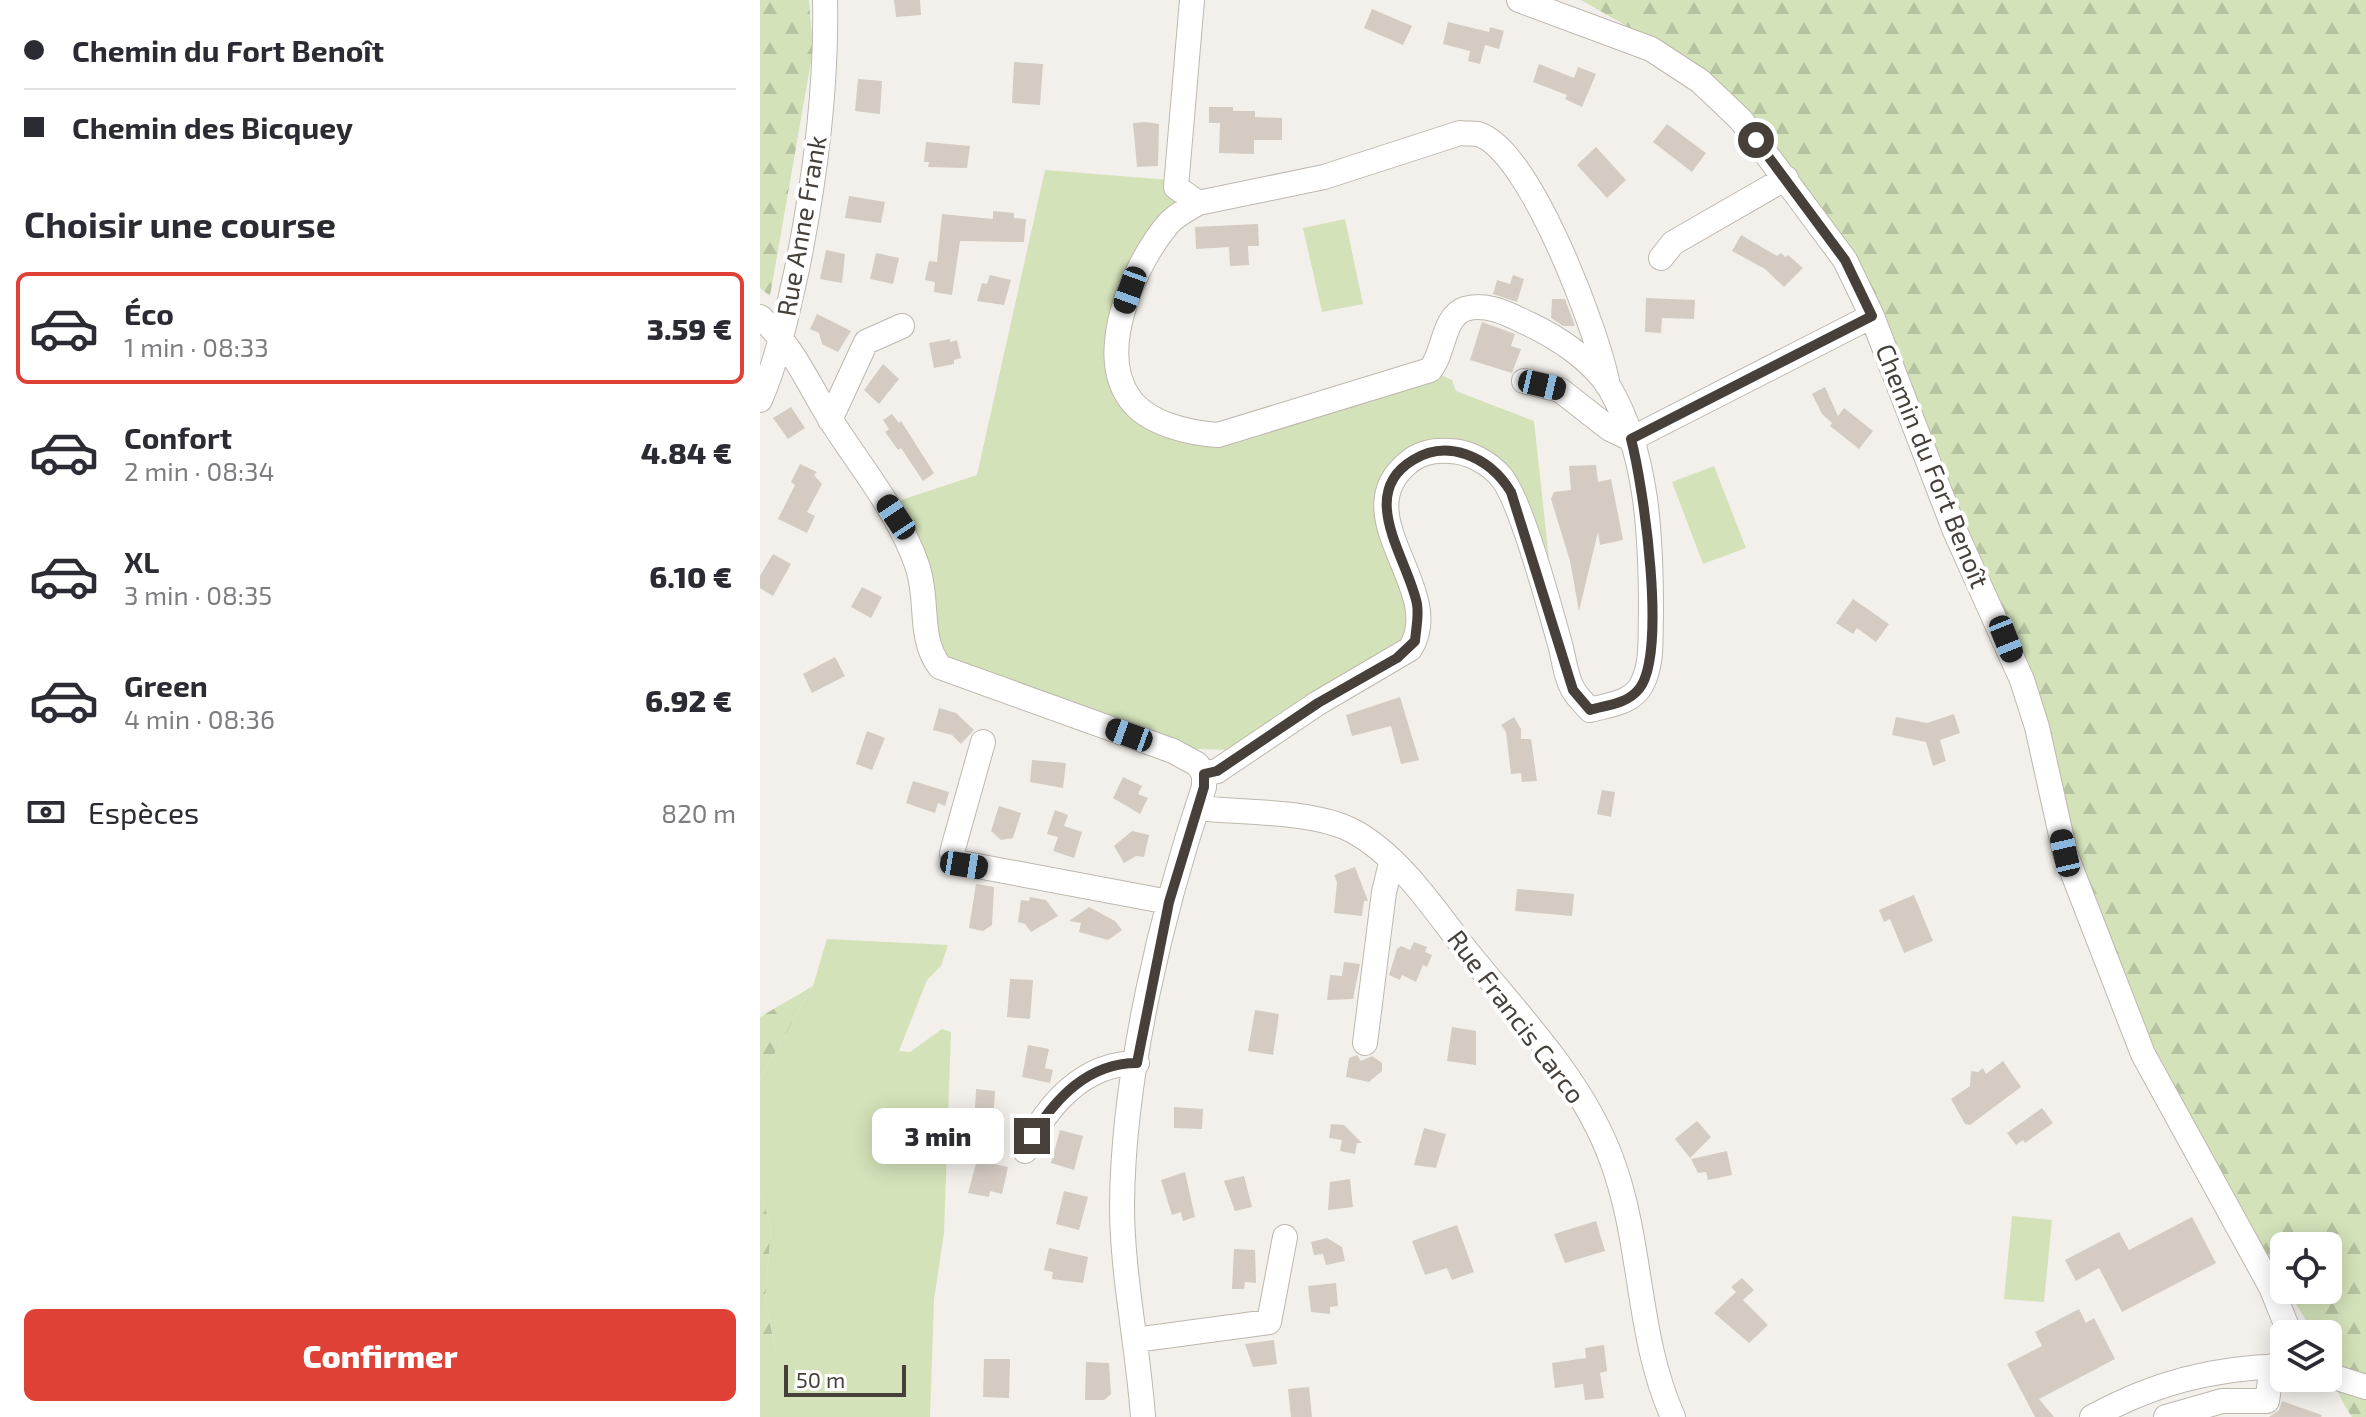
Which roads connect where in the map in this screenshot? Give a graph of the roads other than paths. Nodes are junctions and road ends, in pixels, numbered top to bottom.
1 (825, 0) edge
2 (1192, 0) edge
3 (1519, 0) edge
4 (1786, 178) junction
5 (1176, 187) junction
6 (1198, 203) junction
7 (1169, 222) junction
8 (1661, 258) dead end
9 (1872, 316) junction
10 (760, 317) edge
11 (902, 326) dead end
12 (782, 336) junction
13 (1524, 381) dead end
14 (1608, 386) junction
15 (760, 400) edge
16 (830, 420) junction
17 (1631, 439) junction
18 (983, 742) dead end
19 (1204, 774) junction
20 (1197, 808) junction
21 (1391, 863) junction
22 (1169, 902) junction
23 (1365, 1043) dead end
24 (1137, 1063) junction
25 (1025, 1151) dead end
26 (1285, 1237) dead end
27 (2284, 1320) edge
28 (1135, 1340) junction
29 (2270, 1367) edge
30 (2342, 1379) edge
31 (2366, 1387) edge
32 (2270, 1391) edge
33 (1143, 1417) edge
34 (1673, 1417) edge
35 (2092, 1417) edge
36 (2166, 1417) edge

1 - 12 street, Rue Anne Frank
2 - 5 street
3 - 4 street, Chemin du Fort Benoît
4 - 8 street
4 - 9 street, Chemin du Fort Benoît
5 - 6 street
5 - 7 street
6 - 7 street
6 - 14 street
7 - 14 street
9 - 17 street
9 - 27 street, Chemin du Fort Benoît
10 - 12 street
11 - 16 street
12 - 15 street, Rue Anne Frank
12 - 16 street
13 - 17 street
14 - 17 street
16 - 19 street
17 - 19 street
18 - 22 street
19 - 20 street
20 - 21 street, Rue Francis Carco
20 - 22 street
21 - 23 street
21 - 34 street, Rue Francis Carco
22 - 24 street
24 - 25 street
24 - 28 street
26 - 28 street
28 - 33 street
29 - 35 street
30 - 31 street
32 - 36 street

